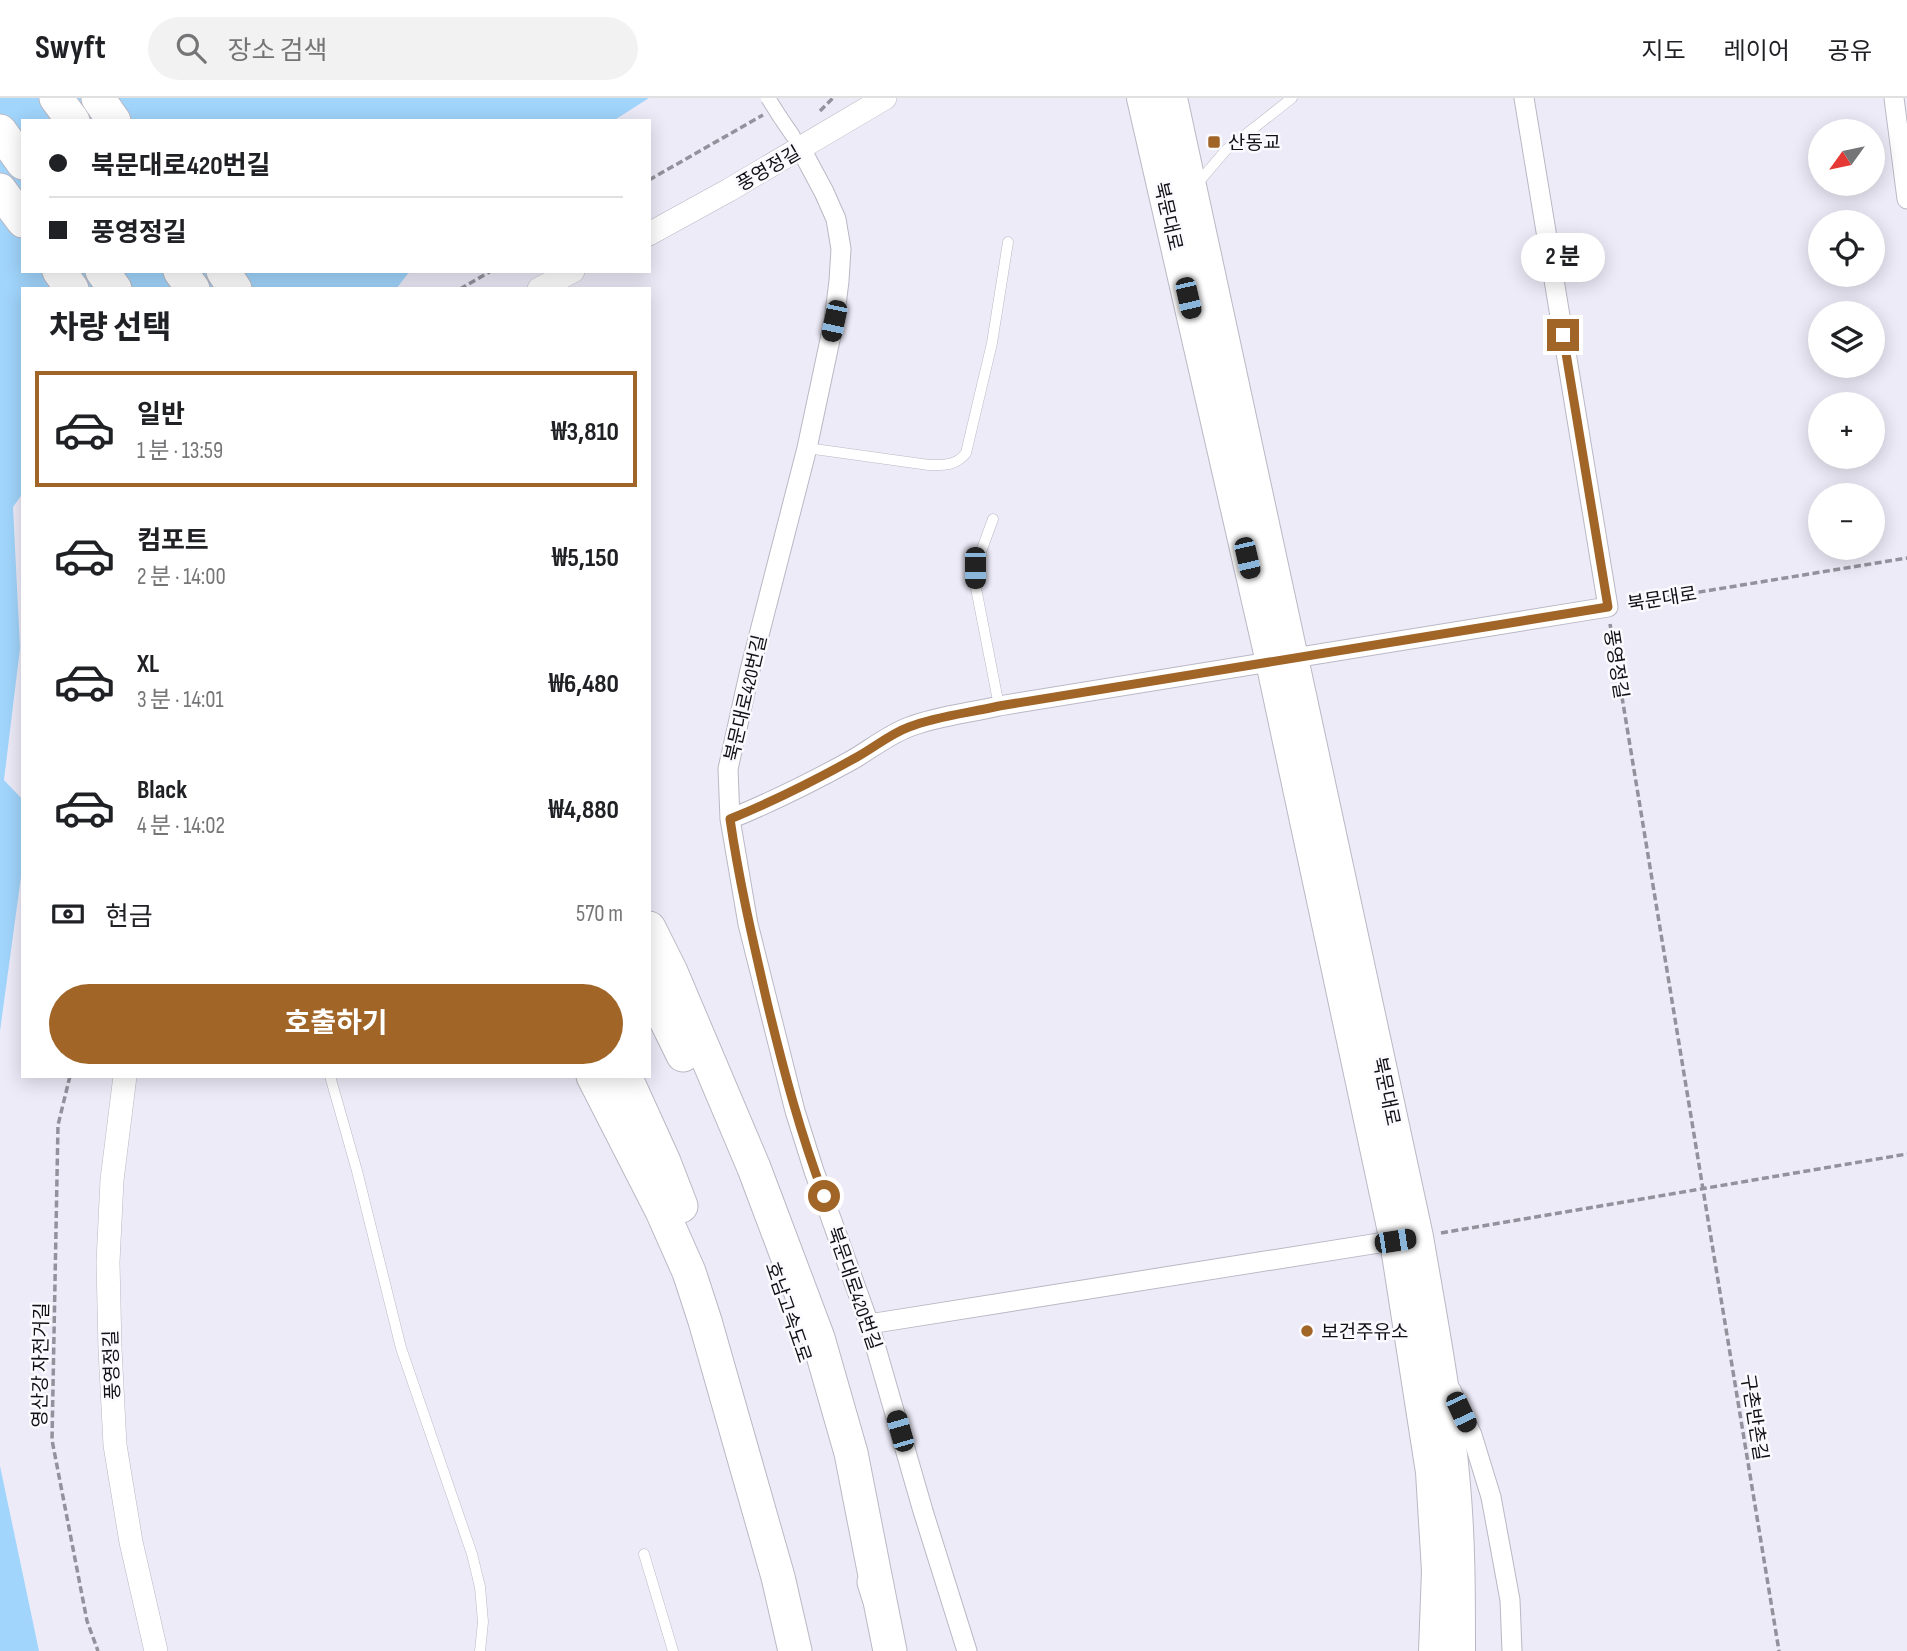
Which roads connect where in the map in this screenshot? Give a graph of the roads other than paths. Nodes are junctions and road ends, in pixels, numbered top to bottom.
1 (56, 98) edge
2 (98, 98) edge
3 (885, 98) edge
4 (1142, 98) edge
5 (1172, 98) edge
6 (1292, 98) edge
7 (1524, 98) edge
8 (1894, 98) edge
9 (773, 108) edge
10 (71, 119) edge
11 (113, 119) edge
12 (0, 131) edge
13 (797, 143) junction
14 (21, 160) edge
15 (0, 190) edge
16 (1192, 190) junction
17 (1907, 200) edge
18 (21, 218) edge
19 (651, 233) edge
20 (1008, 242) dead end
21 (569, 273) edge
22 (543, 287) edge
23 (807, 448) junction
24 (993, 519) dead end
25 (1608, 607) joint
26 (1282, 660) junction
27 (999, 706) junction
28 (730, 819) junction
29 (651, 932) edge
30 (651, 990) edge
31 (125, 1078) edge
32 (331, 1078) edge
33 (594, 1078) edge
34 (626, 1078) edge
35 (1406, 1239) junction
36 (869, 1324) junction
37 (1440, 1366) junction
38 (644, 1554) dead end
39 (880, 1601) junction
40 (156, 1651) edge
41 (480, 1651) edge
42 (673, 1651) edge
43 (795, 1651) edge
44 (814, 1651) edge
45 (890, 1651) edge
46 (967, 1651) edge
47 (1434, 1651) edge
48 (1460, 1651) edge
49 (1512, 1651) edge

1 - 10 highway
2 - 11 highway
3 - 13 street, 풍영정길
4 - 26 main road, 북문대로
5 - 16 main road, 북문대로
6 - 16 lane
7 - 25 street, 풍영정길
8 - 17 street
9 - 13 street
12 - 14 highway
13 - 19 street, 풍영정길
13 - 23 street, 북문대로420번길
15 - 18 highway
16 - 26 main road, 북문대로
20 - 23 lane
21 - 22 street
23 - 28 street, 북문대로420번길
24 - 27 lane
25 - 26 street, 북문대로
26 - 27 street, 북문대로
26 - 35 main road, 북문대로
27 - 28 street, 북문대로
28 - 36 street, 북문대로420번길
29 - 39 highway
30 - 39 highway, 호남고속도로
31 - 40 street, 풍영정길
32 - 41 lane
33 - 43 highway
34 - 44 highway
35 - 36 street
35 - 37 main road, 북문대로
35 - 47 main road, 북문대로
36 - 46 street, 북문대로420번길
37 - 48 main road, 북문대로
37 - 49 street
38 - 42 lane
39 - 45 highway, 호남고속도로

